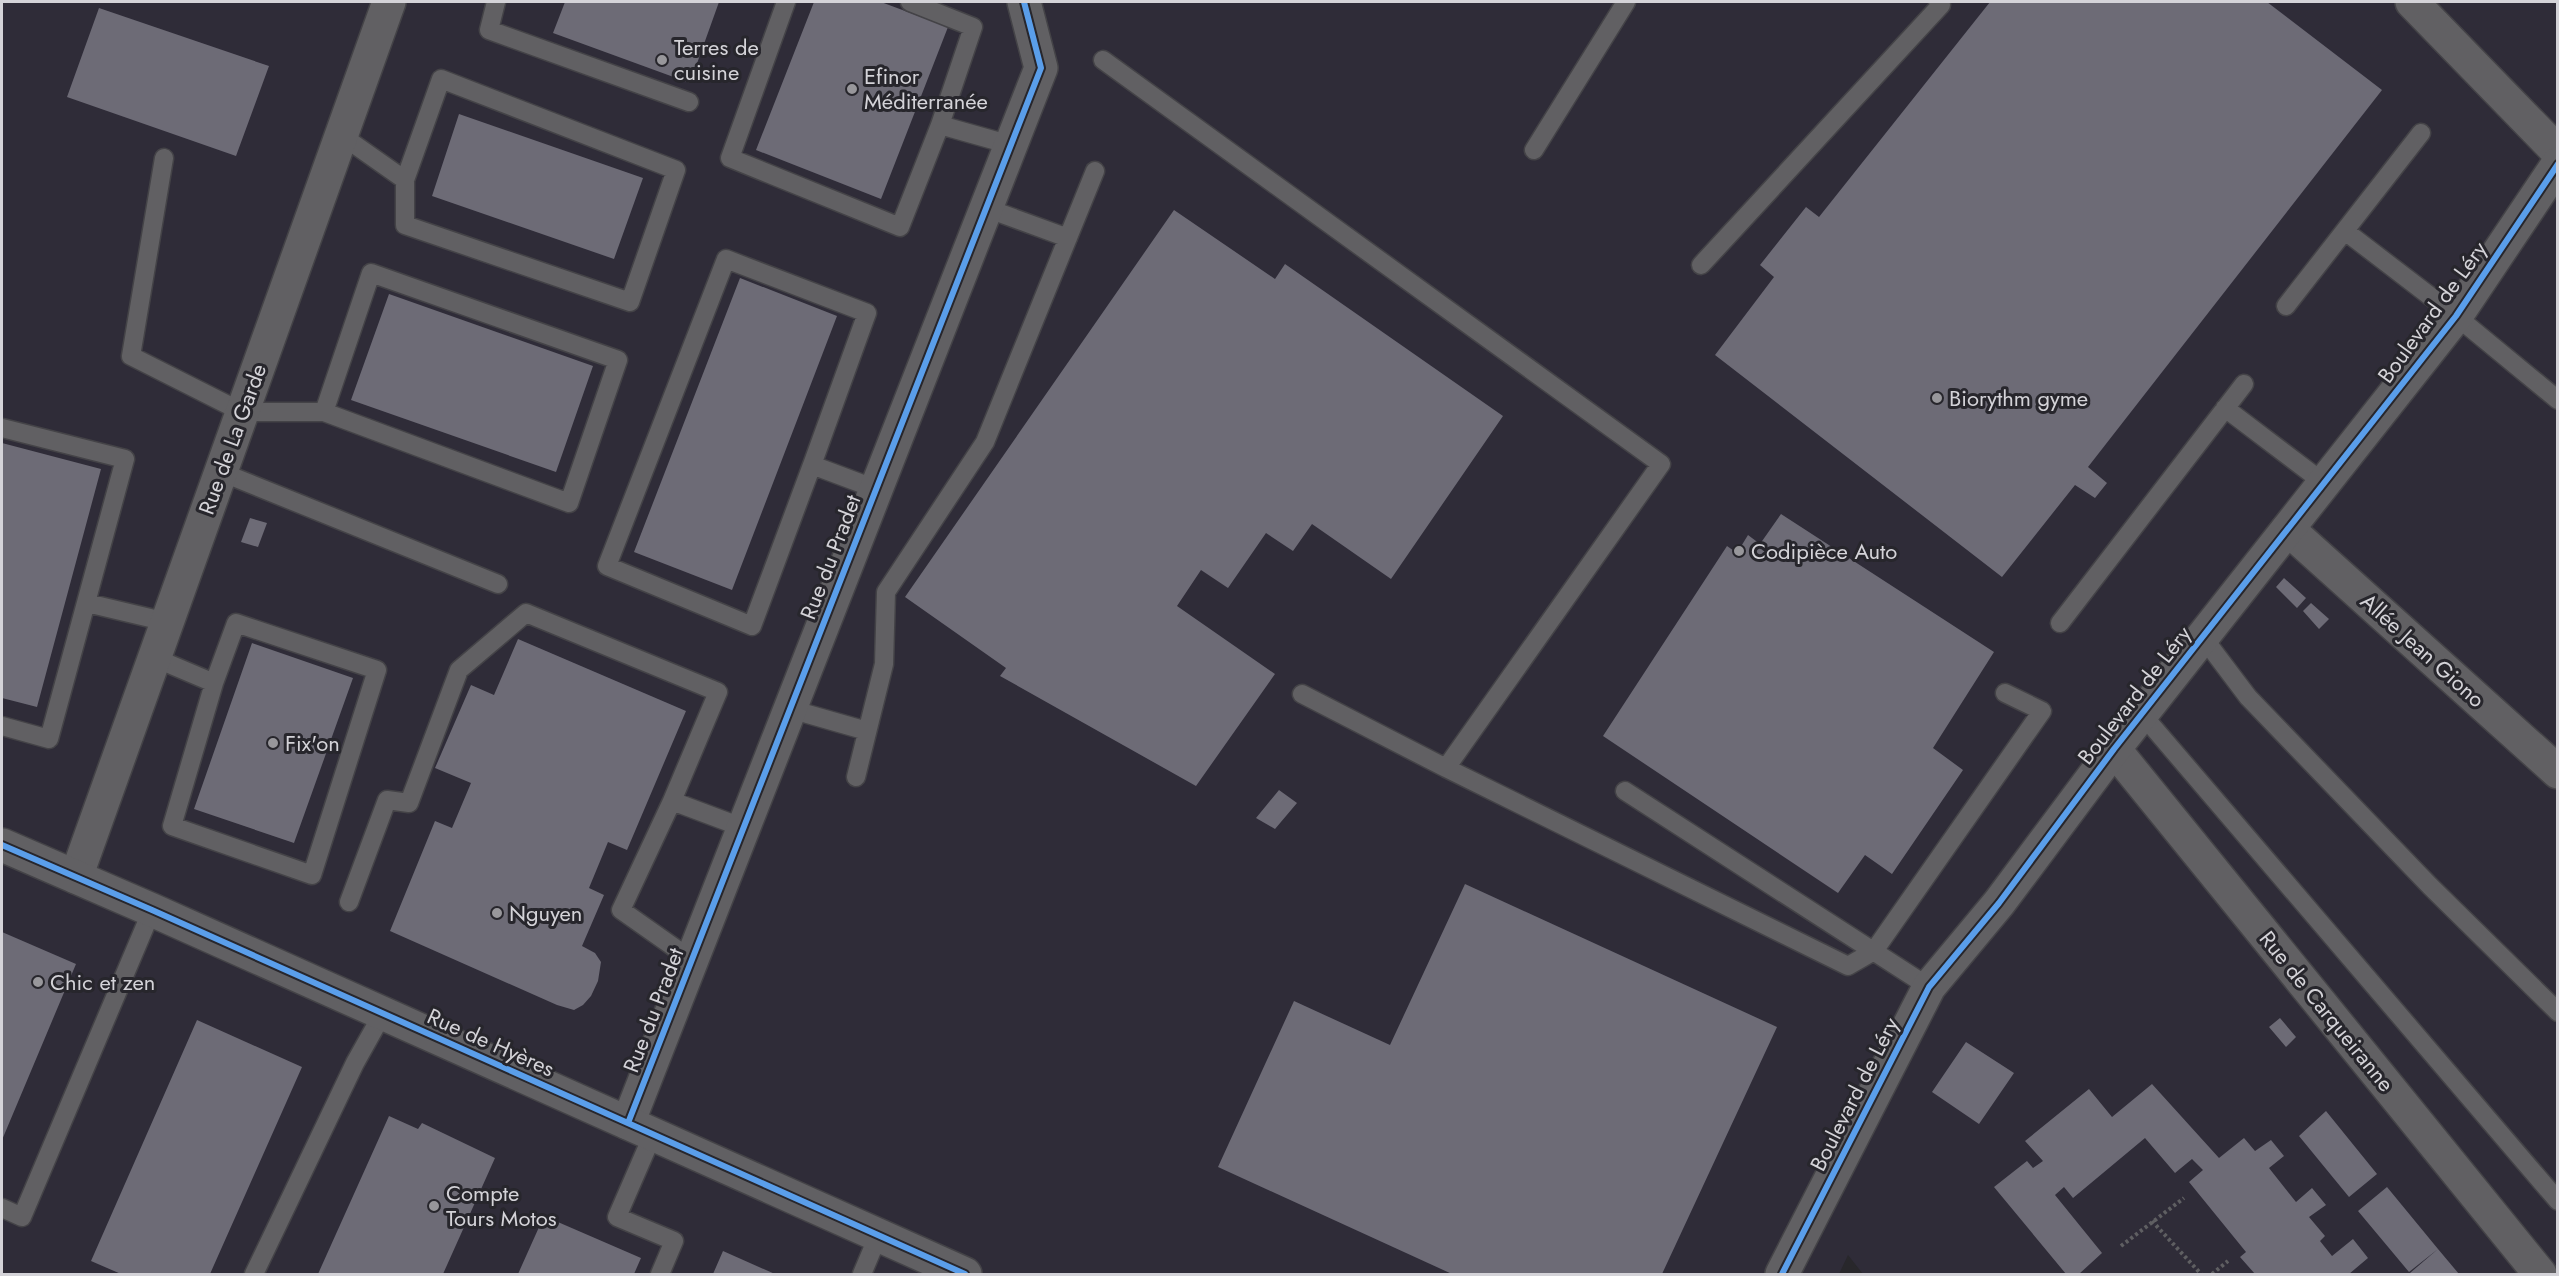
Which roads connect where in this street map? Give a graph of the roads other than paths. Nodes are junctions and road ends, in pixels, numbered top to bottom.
1 (389, 2) edge
2 (496, 2) edge
3 (786, 2) edge
4 (910, 2) edge
5 (1024, 2) edge
6 (1626, 2) edge
7 (1938, 2) edge
8 (2412, 2) edge
9 (1103, 60) dead end
10 (689, 102) dead end
11 (940, 125) junction
12 (2421, 134) dead end
13 (341, 135) junction
14 (1011, 145) junction
15 (1534, 150) dead end
16 (2558, 152) edge
17 (164, 158) dead end
18 (2558, 164) edge
19 (1095, 171) dead end
20 (405, 180) junction
21 (986, 208) junction
22 (2345, 231) junction
23 (1068, 238) junction
24 (1701, 265) dead end
25 (2286, 306) dead end
26 (2456, 316) junction
27 (2244, 384) dead end
28 (2558, 400) edge
29 (2225, 408) junction
30 (242, 412) junction
31 (324, 412) junction
32 (2, 428) edge
33 (812, 465) junction
34 (220, 472) junction
35 (2324, 483) junction
36 (876, 489) junction
37 (2288, 529) junction
38 (498, 584) dead end
39 (87, 603) junction
40 (167, 622) junction
41 (2060, 623) dead end
42 (2202, 636) junction
43 (155, 658) junction
44 (214, 682) junction
45 (2005, 693) dead end
46 (1302, 694) dead end
47 (790, 709) junction
48 (2141, 713) junction
49 (2, 726) edge
50 (867, 731) junction
51 (2114, 749) junction
52 (1446, 768) junction
53 (2558, 772) edge
54 (856, 777) dead end
55 (1625, 791) dead end
56 (672, 801) junction
57 (744, 828) junction
58 (2, 845) edge
59 (76, 877) junction
60 (349, 902) dead end
61 (152, 910) junction
62 (1874, 951) junction
63 (692, 960) junction
64 (1929, 987) junction
65 (2558, 1012) edge
66 (383, 1013) junction
67 (641, 1128) junction
68 (2558, 1201) edge
69 (2, 1208) edge
70 (878, 1236) junction
71 (254, 1275) edge
72 (660, 1275) edge
73 (862, 1275) edge
74 (965, 1275) edge
75 (1782, 1275) edge
76 (2540, 1275) edge

1 - 13 street, Rue de La Garde
2 - 10 lane
3 - 11 lane
4 - 11 lane
5 - 14 street, Rue du Pradet
6 - 15 lane
7 - 24 lane
8 - 16 street
9 - 52 lane
11 - 14 lane
12 - 22 lane
13 - 20 lane
13 - 30 street, Rue de La Garde
14 - 21 street, Rue du Pradet
17 - 30 lane
18 - 26 street, Boulevard de Léry
19 - 23 lane
20 - 20 lane
21 - 23 lane
21 - 36 street, Rue du Pradet
22 - 25 lane
22 - 26 lane
23 - 50 lane
26 - 28 lane
26 - 35 street, Boulevard de Léry
27 - 29 lane
29 - 35 lane
29 - 41 lane
30 - 31 lane
30 - 34 street, Rue de La Garde
31 - 31 lane
32 - 39 lane
33 - 33 lane
33 - 36 lane
34 - 38 lane
34 - 40 street, Rue de La Garde
35 - 37 street, Boulevard de Léry
36 - 47 street, Rue du Pradet
37 - 42 street, Boulevard de Léry
37 - 53 street, Allée Jean Giono
39 - 40 lane
39 - 49 lane
40 - 43 street, Rue de La Garde
42 - 48 street, Boulevard de Léry
42 - 65 lane
43 - 44 lane
43 - 59 street, Rue de La Garde
44 - 44 lane
45 - 62 lane
46 - 52 lane
47 - 50 lane
47 - 57 street, Rue du Pradet
48 - 51 street, Boulevard de Léry
48 - 68 lane
50 - 54 lane
51 - 64 street, Boulevard de Léry
51 - 76 street, Rue de Carqueiranne
52 - 62 lane
55 - 62 lane
56 - 57 lane
56 - 60 lane
56 - 63 lane
57 - 63 street, Rue du Pradet
58 - 59 street, Rue de Hyères
59 - 61 street, Rue de Hyères
61 - 66 street, Rue de Hyères
61 - 69 lane
62 - 64 lane
63 - 67 street, Rue du Pradet
64 - 75 street, Boulevard de Léry
66 - 67 street, Rue de Hyères
66 - 71 lane
67 - 70 street, Rue de Hyères
67 - 72 lane
70 - 73 lane
70 - 74 street, Rue de Hyères

